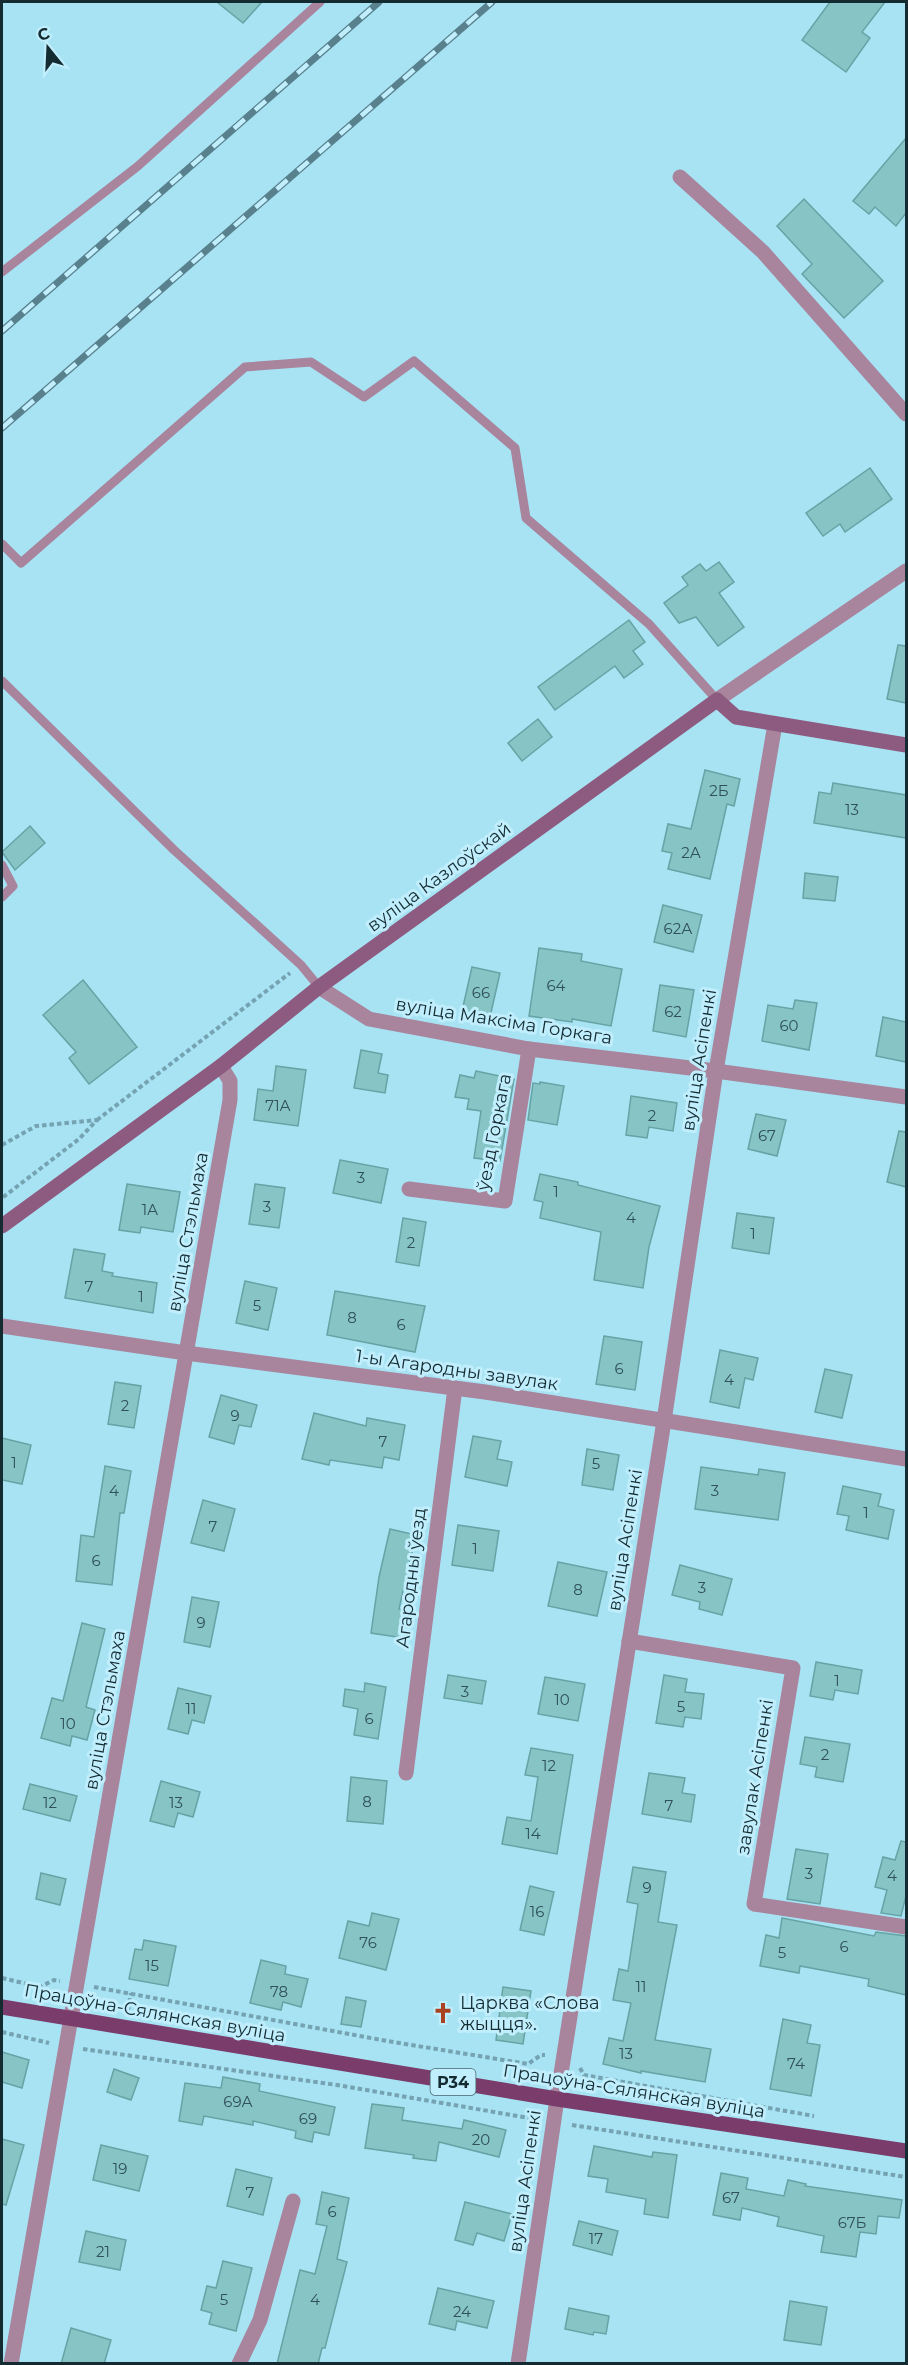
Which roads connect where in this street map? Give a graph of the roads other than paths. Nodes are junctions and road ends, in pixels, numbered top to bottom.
1 (320, 2) edge
2 (680, 177) dead end
3 (2, 272) edge
4 (906, 414) edge
5 (2, 544) edge
6 (906, 571) edge
7 (2, 681) edge
8 (717, 700) junction
9 (775, 724) junction
10 (906, 745) edge
11 (2, 865) edge
12 (2, 897) edge
13 (319, 987) junction
14 (529, 1049) junction
15 (221, 1066) junction
16 (716, 1071) junction
17 (906, 1097) edge
18 (409, 1189) dead end
19 (2, 1226) edge
20 (2, 1326) edge
21 (186, 1353) junction
22 (455, 1388) junction
23 (664, 1421) junction
24 (906, 1459) edge
25 (629, 1641) junction
26 (406, 1773) dead end
27 (906, 1927) edge
28 (2, 2007) edge
29 (71, 2019) junction
30 (556, 2099) junction
31 (906, 2151) edge
32 (293, 2201) dead end
33 (11, 2364) edge
34 (239, 2364) edge
35 (518, 2364) edge

1 - 3 lane
2 - 4 street
5 - 8 lane
6 - 8 street, вуліца Казлоўскай
7 - 13 lane
8 - 9 street
8 - 13 street, вуліца Казлоўскай
9 - 10 street
9 - 16 street, вуліца Асіпенкі
11 - 12 lane
13 - 14 street, вуліца Максіма Горкага
13 - 15 street, вуліца Казлоўскай
14 - 16 street, вуліца Максіма Горкага
14 - 18 street, ўезд Горкага
15 - 19 street, вуліца Казлоўскай
15 - 21 street, вуліца Стэльмаха
16 - 17 street, вуліца Максіма Горкага
16 - 23 street, вуліца Асіпенкі
20 - 21 street, 1-ы Агародны завулак
21 - 22 street, 1-ы Агародны завулак
21 - 29 street, вуліца Стэльмаха
22 - 23 street, 1-ы Агародны завулак
22 - 26 street, Агародны ўезд
23 - 24 street, 1-ы Агародны завулак
23 - 25 street, вуліца Асіпенкі
25 - 27 street, завулак Асіпенкі
25 - 30 street, вуліца Асіпенкі
28 - 29 main road, Працоўна-Сялянская вуліца / Р34
29 - 30 main road, Працоўна-Сялянская вуліца / Р34
29 - 33 street, вуліца Стэльмаха
30 - 31 main road, Працоўна-Сялянская вуліца / Р34
30 - 35 street, вуліца Асіпенкі
32 - 34 street

